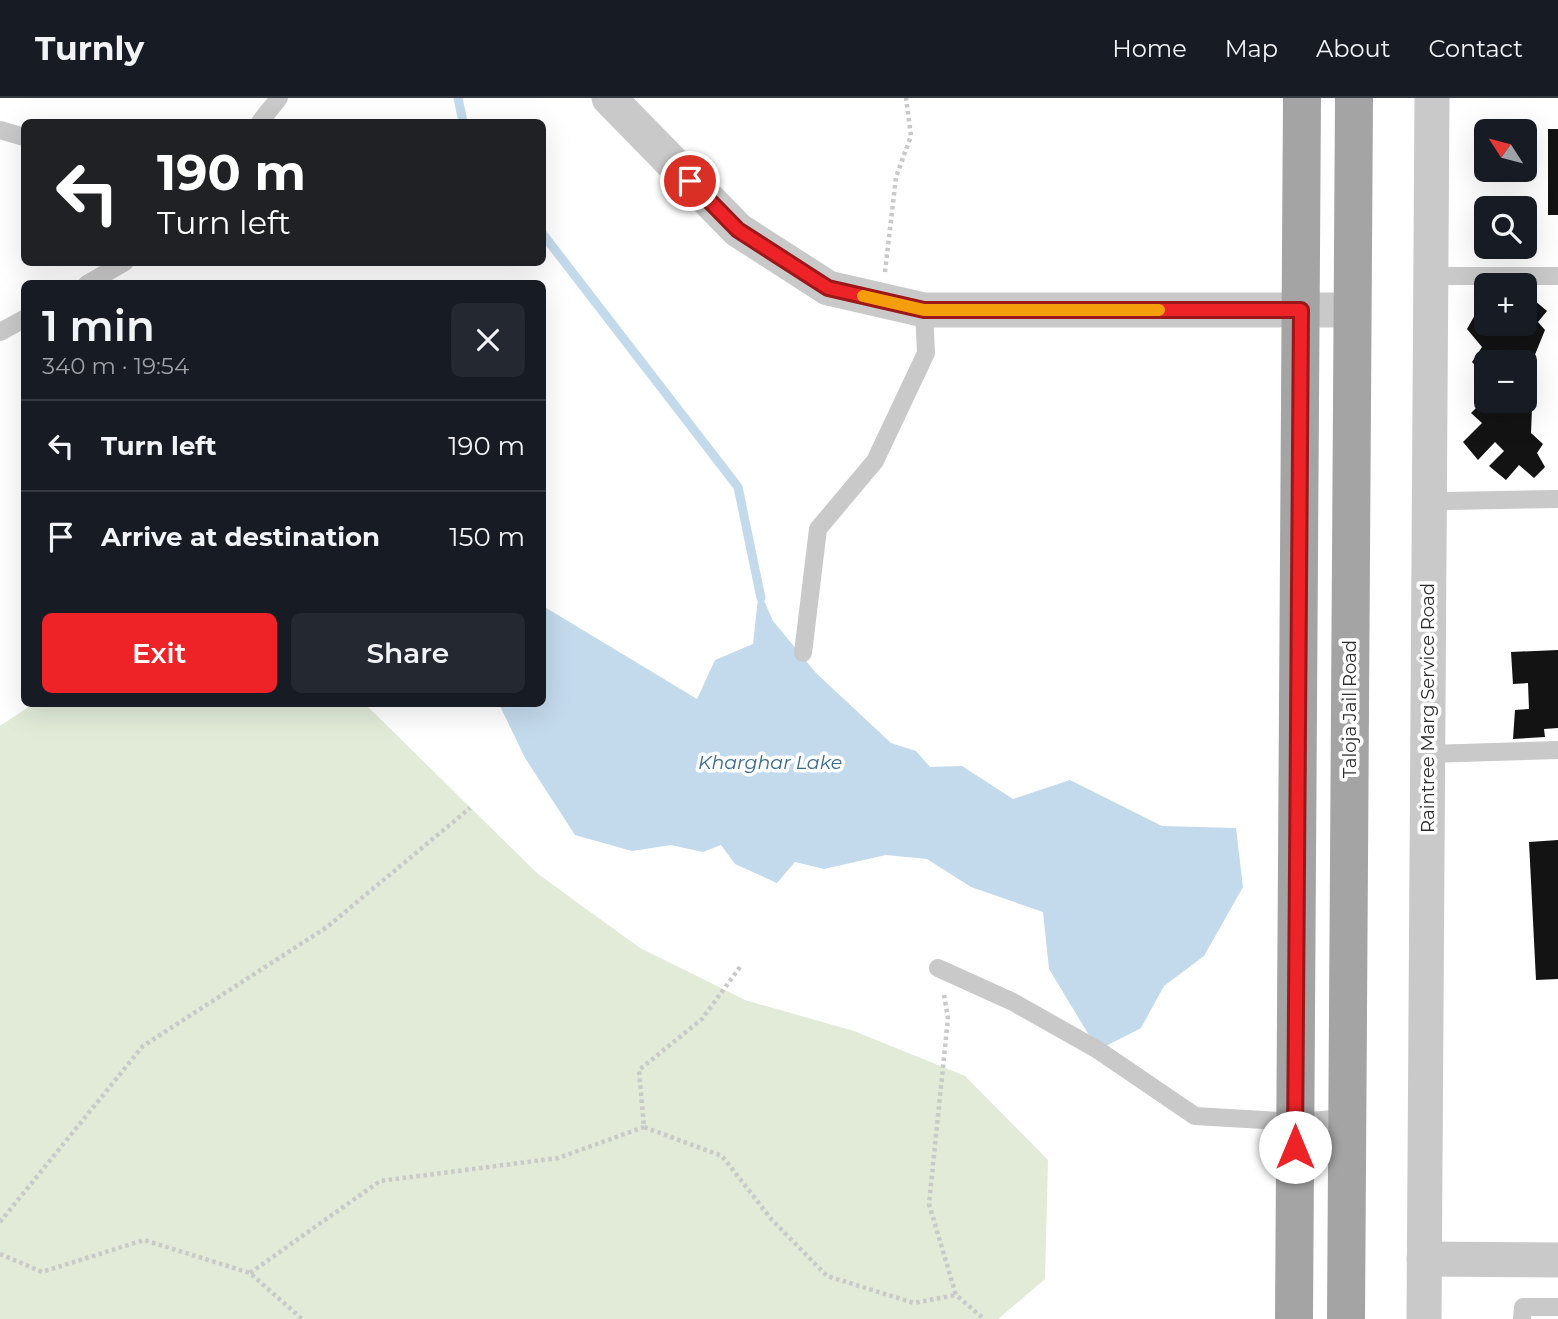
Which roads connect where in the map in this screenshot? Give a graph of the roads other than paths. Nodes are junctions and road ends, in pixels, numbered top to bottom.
1 (279, 98) edge
2 (609, 98) edge
3 (1302, 98) edge
4 (1354, 98) edge
5 (1432, 98) edge
6 (262, 119) edge
7 (0, 130) edge
8 (21, 136) edge
9 (118, 266) edge
10 (1429, 276) junction
11 (1558, 276) edge
12 (95, 280) edge
13 (924, 310) junction
14 (1301, 310) junction
15 (1352, 310) junction
16 (21, 321) edge
17 (0, 332) edge
18 (1430, 497) junction
19 (1558, 499) edge
20 (803, 653) dead end
21 (1558, 750) edge
22 (1428, 754) junction
23 (938, 968) road end
24 (1347, 1118) junction
25 (1296, 1122) junction
26 (1423, 1259) junction
27 (1558, 1260) edge
28 (1558, 1307) edge
29 (1294, 1319) edge
30 (1346, 1319) edge
31 (1423, 1319) edge
32 (1522, 1319) edge

1 - 6 lane
2 - 13 street
3 - 14 main road
4 - 15 main road, Taloja Jail Road
5 - 10 street, Raintree Marg Service Road
7 - 8 lane
9 - 12 lane
10 - 11 lane
10 - 18 street, Raintree Marg Service Road
13 - 14 street
13 - 20 lane
14 - 15 street
14 - 25 main road
15 - 24 main road, Taloja Jail Road
16 - 17 lane
18 - 19 lane
18 - 22 street, Raintree Marg Service Road
21 - 22 lane
22 - 26 street, Raintree Marg Service Road
23 - 25 lane
24 - 25 lane
24 - 30 main road, Taloja Jail Road
25 - 29 main road
26 - 27 street
26 - 31 street, Raintree Marg Service Road
28 - 32 lane

